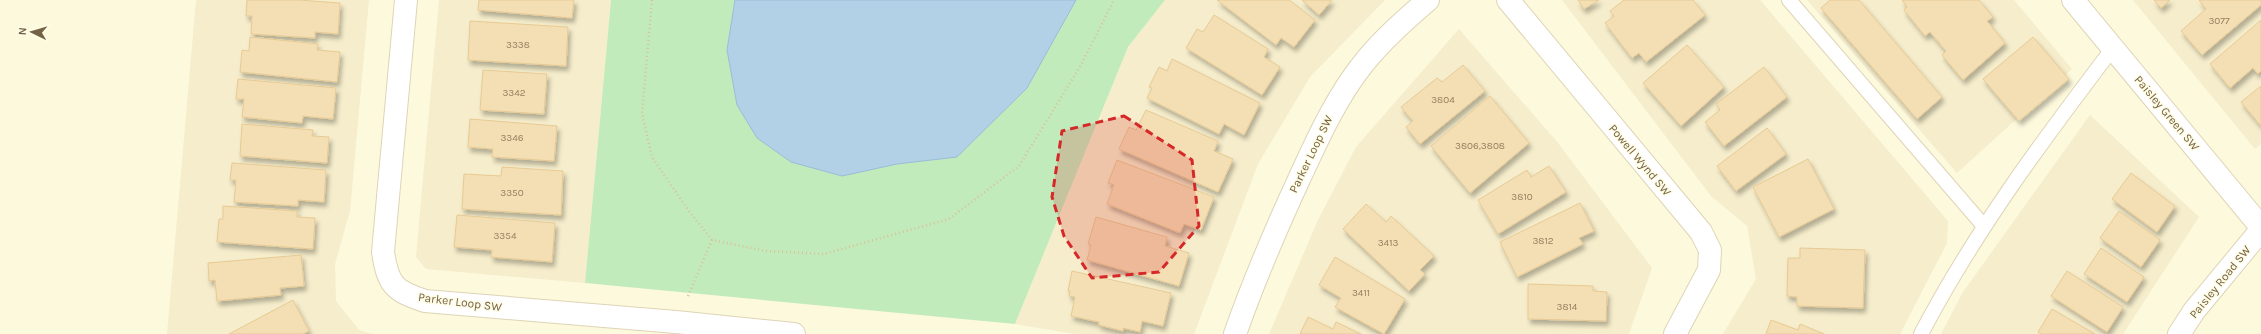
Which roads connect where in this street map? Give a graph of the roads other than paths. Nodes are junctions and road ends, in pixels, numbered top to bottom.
1 (406, 0) edge
2 (1428, 0) edge
3 (1508, 0) edge
4 (1789, 0) edge
5 (2073, 0) edge
6 (2113, 48) junction
7 (1983, 226) junction
8 (2261, 227) edge
9 (2261, 230) edge
10 (674, 328) edge
11 (794, 334) edge
12 (1236, 334) edge
13 (1675, 334) edge
14 (1921, 334) edge
15 (2180, 334) edge

1 - 10 street, Parker Loop SW
2 - 12 street, Parker Loop SW
3 - 13 street, Powell Wynd SW
4 - 7 lane
5 - 6 street, Paisley Green SW
6 - 7 lane
6 - 8 street, Paisley Green SW
7 - 14 lane
9 - 15 street, Paisley Road SW
10 - 11 street, Parker Loop SW

